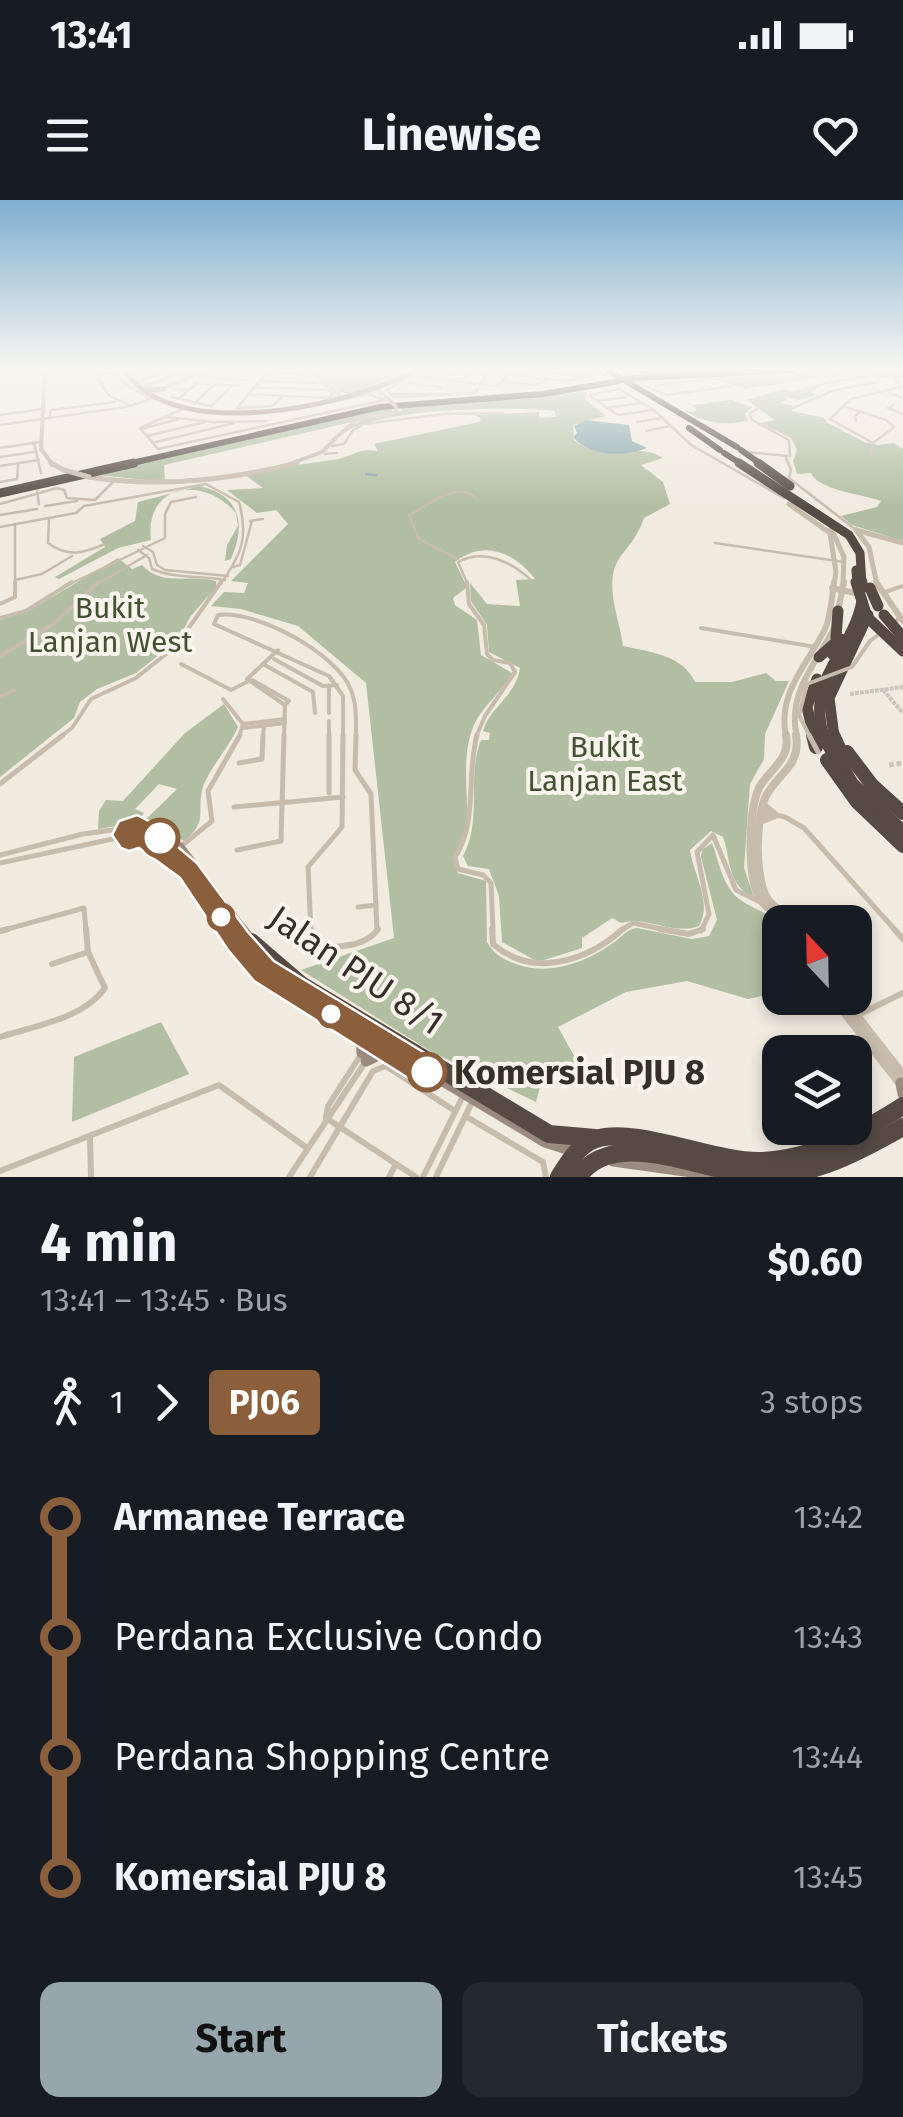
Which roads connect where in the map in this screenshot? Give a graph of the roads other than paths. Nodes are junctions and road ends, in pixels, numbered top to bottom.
1 (42, 416) edge
2 (65, 416) edge
3 (169, 416) edge
4 (266, 416) edge
5 (284, 416) edge
6 (308, 416) edge
7 (327, 416) edge
8 (347, 416) edge
9 (382, 416) edge
10 (446, 416) edge
11 (660, 416) edge
12 (670, 416) edge
13 (683, 416) edge
14 (752, 416) edge
15 (837, 416) edge
16 (855, 416) edge
17 (870, 416) edge
18 (166, 417) junction
19 (34, 418) dead end
20 (49, 418) joint
21 (662, 418) junction
22 (42, 419) junction
23 (180, 419) junction
24 (288, 420) junction
25 (856, 421) dead end
26 (205, 422) junction
27 (234, 422) junction
28 (637, 422) dead end
29 (0, 424) edge
30 (264, 424) junction
31 (671, 426) junction
32 (141, 429) junction
33 (646, 431) dead end
34 (146, 436) junction
35 (37, 442) junction
36 (152, 443) junction
37 (873, 443) junction
38 (331, 446) junction
39 (0, 448) edge
40 (740, 449) junction
41 (34, 452) junction
42 (871, 453) dead end
43 (337, 454) dead end
44 (2, 456) edge
45 (788, 457) junction
46 (39, 460) junction
47 (18, 463) junction
48 (2, 466) edge
49 (765, 468) junction
50 (43, 476) junction
51 (16, 479) joint
52 (114, 480) junction
53 (36, 488) junction
54 (0, 490) edge
55 (775, 494) joint
56 (196, 497) dead end
57 (477, 499) dead end
58 (789, 502) junction
59 (83, 503) junction
60 (0, 504) edge
61 (46, 506) dead end
62 (815, 510) junction
63 (0, 515) edge
64 (49, 518) junction
65 (263, 519) dead end
66 (252, 521) junction
67 (245, 522) junction
68 (15, 524) junction
69 (0, 526) edge
70 (856, 530) junction
71 (715, 543) dead end
72 (903, 543) edge
73 (105, 544) dead end
74 (142, 546) junction
75 (136, 549) junction
76 (72, 556) junction
77 (150, 557) junction
78 (459, 559) junction
79 (837, 561) junction
80 (845, 562) junction
81 (233, 567) junction
82 (227, 578) junction
83 (845, 579) junction
84 (15, 580) junction
85 (531, 580) dead end
86 (903, 586) edge
87 (832, 588) junction
88 (842, 594) junction
89 (0, 604) edge
90 (879, 610) edge
91 (838, 612) junction
92 (0, 618) edge
93 (701, 628) dead end
94 (874, 630) dead end
95 (901, 643) edge
96 (846, 644) junction
97 (278, 650) junction
98 (821, 655) junction
99 (0, 656) edge
100 (274, 659) dead end
101 (181, 664) dead end
102 (263, 664) junction
103 (250, 681) junction
104 (337, 684) junction
105 (330, 687) junction
106 (14, 690) dead end
107 (0, 698) edge
108 (223, 700) dead end
109 (329, 713) dead end
110 (315, 714) dead end
111 (286, 721) junction
112 (329, 721) dead end
113 (264, 725) junction
114 (243, 726) junction
115 (823, 742) junction
116 (346, 751) junction
117 (329, 753) junction
118 (239, 763) dead end
119 (0, 784) edge
120 (329, 793) dead end
121 (343, 797) junction
122 (754, 799) junction
123 (283, 803) junction
124 (234, 807) dead end
125 (903, 812) edge
126 (762, 813) junction
127 (774, 815) joint
128 (903, 822) edge
129 (751, 828) junction
130 (903, 832) edge
131 (126, 833) junction
132 (143, 835) junction
133 (903, 846) edge
134 (180, 847) junction
135 (237, 850) dead end
136 (0, 855) edge
137 (0, 863) edge
138 (765, 901) junction
139 (216, 903) junction
140 (376, 905) junction
141 (769, 905) edge
142 (772, 905) edge
143 (358, 907) dead end
144 (0, 932) edge
145 (903, 939) edge
146 (252, 942) junction
147 (88, 952) junction
148 (52, 964) dead end
149 (903, 993) edge
150 (847, 1015) edge
151 (856, 1016) joint
152 (383, 1029) junction
153 (0, 1038) edge
154 (370, 1039) junction
155 (397, 1054) junction
156 (364, 1057) junction
157 (902, 1085) edge
158 (468, 1097) junction
159 (903, 1104) edge
160 (455, 1111) junction
161 (466, 1116) junction
162 (326, 1118) junction
163 (340, 1127) junction
164 (903, 1128) edge
165 (90, 1135) junction
166 (554, 1145) junction
167 (307, 1148) junction
168 (594, 1148) junction
169 (396, 1164) junction
170 (0, 1172) edge
171 (91, 1177) edge
172 (290, 1177) edge
173 (310, 1177) edge
174 (389, 1177) edge
175 (420, 1177) edge
176 (436, 1177) edge
177 (546, 1177) edge
178 (564, 1177) edge
179 (578, 1177) edge

1 - 22 street
2 - 20 street
3 - 18 street
4 - 30 street
5 - 24 street
6 - 24 street
7 - 50 highway
8 - 53 highway
9 - 38 street, bridge
10 - 38 street
11 - 21 street
12 - 62 highway
13 - 40 highway
14 - 45 street
15 - 37 street
16 - 25 street
17 - 37 street
18 - 23 street
18 - 32 street
19 - 29 street
20 - 22 street
21 - 28 street
21 - 31 street
22 - 29 street
22 - 35 street
23 - 26 street
23 - 32 street
24 - 30 street
26 - 27 street
26 - 34 street
27 - 30 street
27 - 36 street
30 - 36 street
31 - 33 street
31 - 55 street
32 - 34 street
34 - 36 street
35 - 39 street
35 - 41 street
35 - 52 street, bridge
37 - 42 street
38 - 43 street
38 - 52 street
40 - 45 street
40 - 49 highway
41 - 44 street
41 - 46 street
44 - 48 street
45 - 49 street
45 - 70 street
46 - 47 street
46 - 50 street
47 - 48 street
47 - 51 street
49 - 90 highway
50 - 54 highway
51 - 54 street
52 - 59 street
53 - 54 highway
53 - 59 street
53 - 60 street
53 - 63 street
55 - 58 street
56 - 74 street
57 - 78 street
58 - 79 street
58 - 80 street
59 - 61 street
59 - 64 street
59 - 67 street
62 - 90 highway
62 - 95 highway, bridge
64 - 68 street
64 - 76 street
65 - 66 street
66 - 67 street
66 - 81 street
67 - 81 street
68 - 69 street
68 - 84 street
70 - 72 street
70 - 90 street
71 - 79 street
73 - 76 street
74 - 75 street
74 - 77 street
75 - 77 street
75 - 92 street
76 - 84 street
77 - 82 street
77 - 99 street
78 - 85 street
78 - 138 street
79 - 80 street
79 - 87 street
80 - 83 street
81 - 82 street
82 - 119 street
83 - 88 street
83 - 90 street
84 - 89 street
86 - 90 street, bridge
87 - 88 street
87 - 98 street
88 - 90 street
88 - 91 street
90 - 91 highway
90 - 94 street
90 - 95 highway, bridge
90 - 95 street, bridge
90 - 96 highway
90 - 115 highway
90 - 115 street, bridge
91 - 98 street
93 - 98 street
96 - 98 highway
96 - 115 highway
97 - 102 street
97 - 104 street
97 - 140 street
98 - 115 highway
98 - 122 street
98 - 126 street
100 - 105 street
101 - 103 street
102 - 103 street
102 - 110 street
103 - 111 street
104 - 105 street
104 - 116 street
105 - 109 street
106 - 107 street
108 - 114 street
111 - 113 street
111 - 114 street
111 - 123 street
112 - 117 street
113 - 114 street
113 - 118 street
114 - 134 street
115 - 125 highway
115 - 128 highway
115 - 130 highway
115 - 133 highway
115 - 133 highway
115 - 133 main road
116 - 117 street
116 - 121 street
117 - 120 street
121 - 123 street
121 - 140 street
122 - 126 street
122 - 129 street
123 - 124 street
123 - 135 street
126 - 127 street
126 - 129 street
126 - 138 street
127 - 145 street
129 - 138 street
131 - 132 main road
131 - 136 street
131 - 137 street
132 - 134 main road, Jalan PJU 8/1
132 - 139 main road, Jalan PJU 8/1
134 - 139 main road, Jalan PJU 8/1
138 - 141 street
138 - 142 street
139 - 146 main road, Jalan PJU 8/1
139 - 154 main road, Jalan PJU 8/1
140 - 143 street
144 - 147 street
146 - 152 main road, Jalan PJU 8/1
146 - 168 highway, bridge
147 - 148 street
147 - 153 street
149 - 151 street
150 - 157 street
151 - 157 street
152 - 154 street
152 - 159 main road, Jalan PJU 8/1
154 - 155 main road, Jalan PJU 8/1
154 - 156 main road
155 - 156 main road
155 - 158 main road, Jalan PJU 8/1
156 - 162 street
158 - 160 street
158 - 161 street
158 - 166 main road, Jalan PJU 8/1
159 - 168 highway, bridge
160 - 163 street
160 - 175 street
161 - 176 street
161 - 177 street
162 - 163 street
162 - 167 street
163 - 169 street
163 - 173 street
164 - 168 main road, Jalan PJU 8/1
164 - 179 highway, bridge
165 - 167 street
165 - 170 street
165 - 171 street
166 - 168 main road, Jalan PJU 8/1
166 - 178 street
167 - 172 street
168 - 178 highway, bridge
169 - 174 street
169 - 175 street

